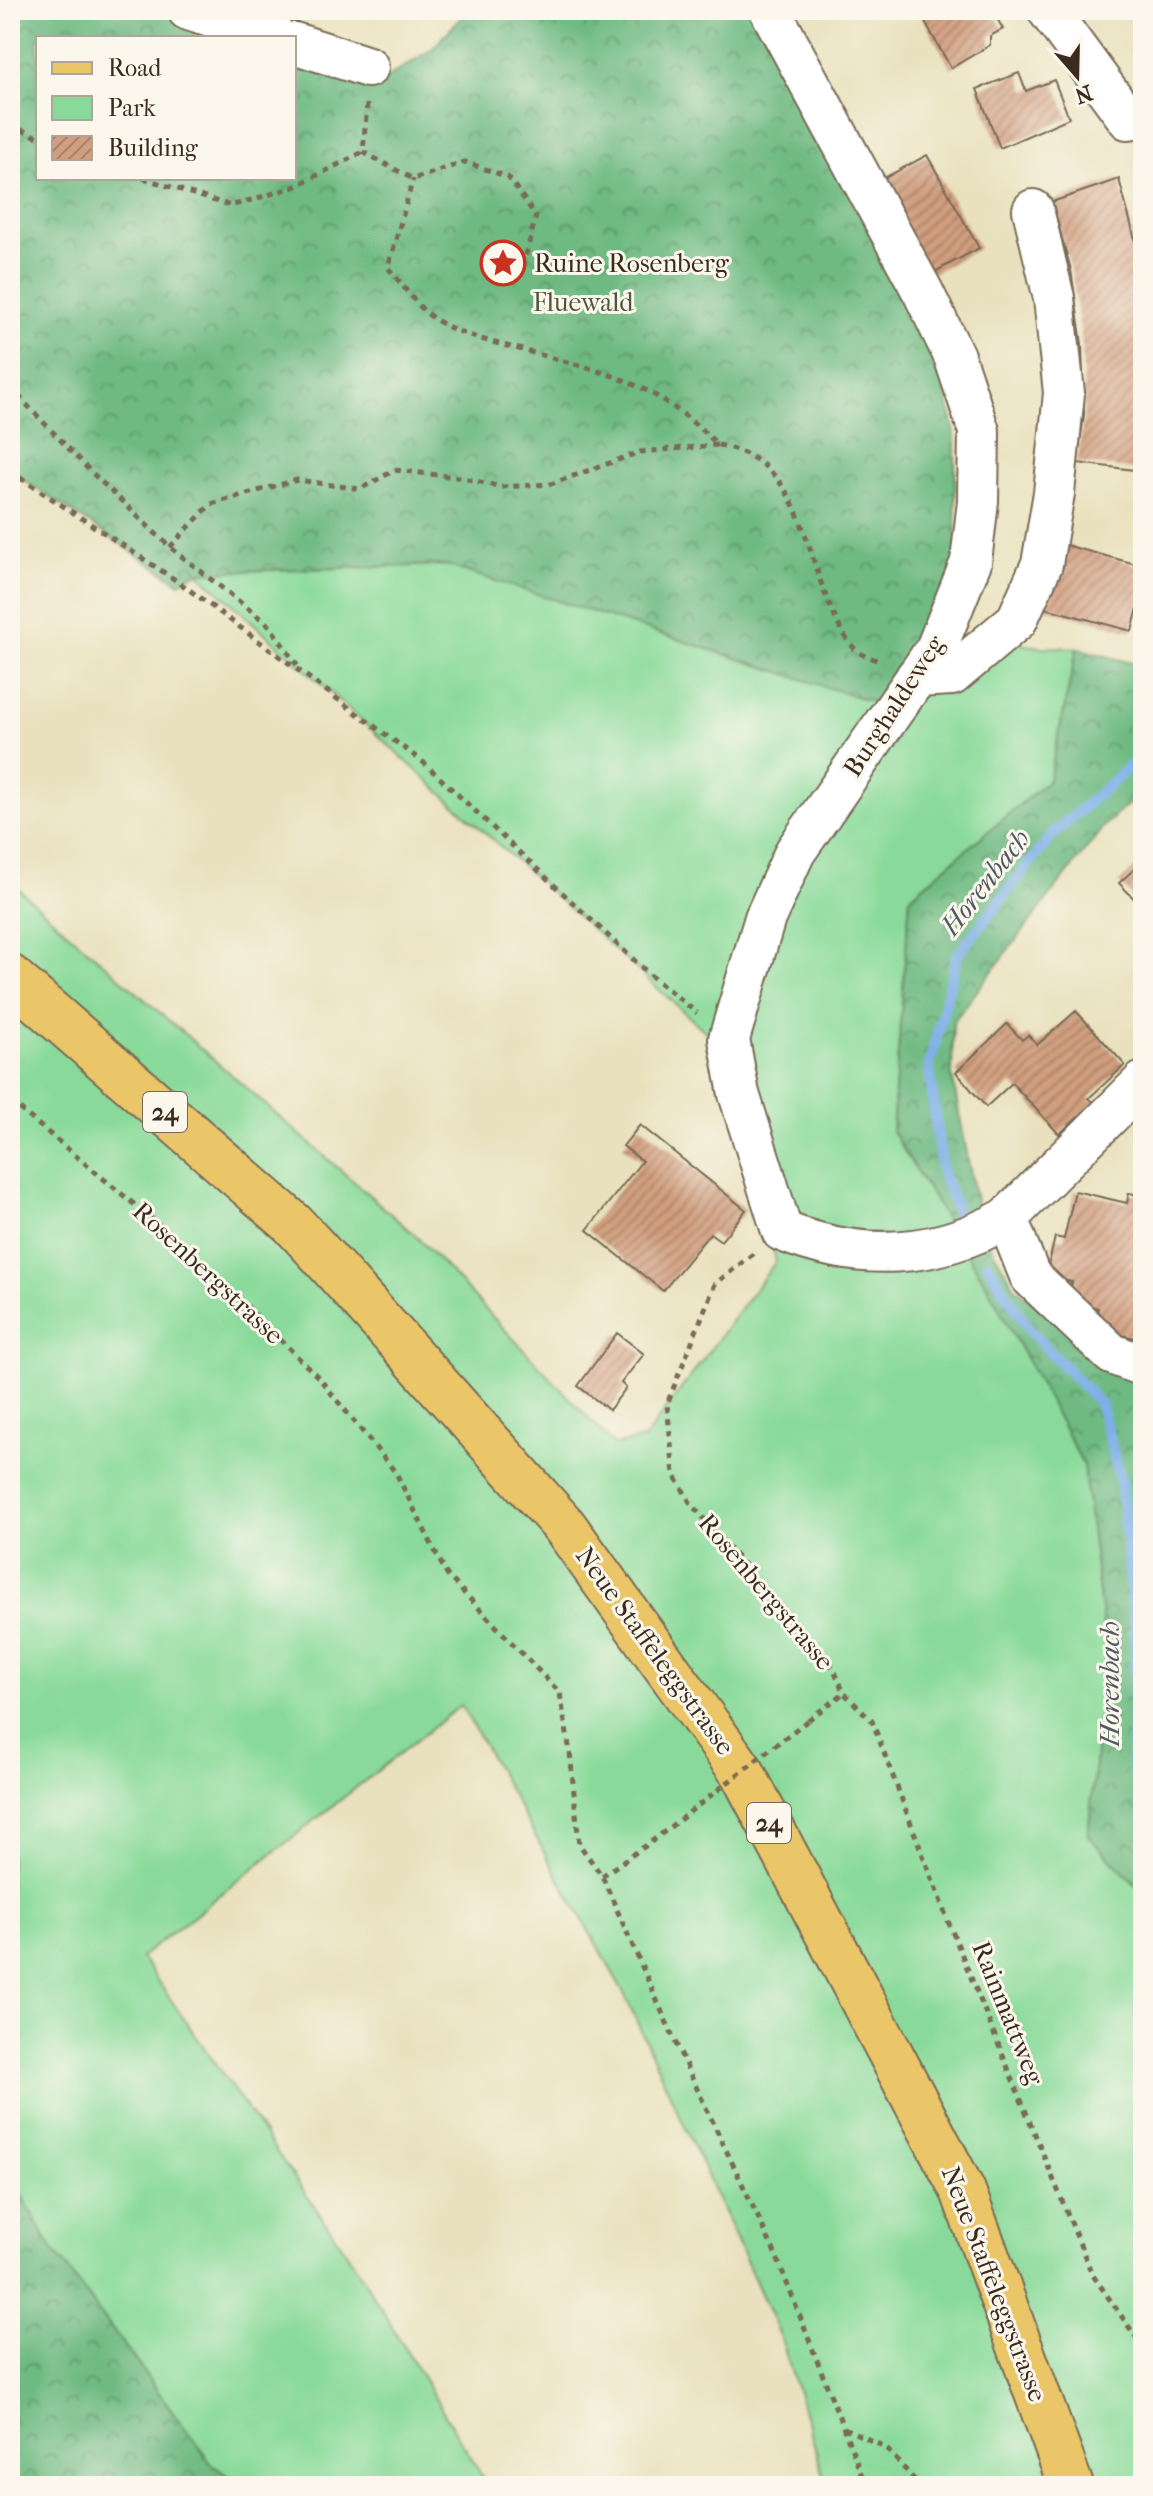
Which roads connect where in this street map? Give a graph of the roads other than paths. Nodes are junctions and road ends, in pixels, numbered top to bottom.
1 (188, 10) edge
2 (770, 10) edge
3 (1048, 10) edge
4 (271, 36) edge
5 (296, 44) edge
6 (368, 67) road end
7 (1143, 117) edge
8 (1033, 210) dead end
9 (916, 677) junction
10 (10, 977) edge
11 (1143, 1082) edge
12 (1007, 1218) junction
13 (1143, 1366) edge
14 (1071, 2486) edge

1 - 4 street
2 - 9 street, Burghaldeweg
3 - 7 street
5 - 6 street
8 - 9 street
9 - 12 street, Burghaldeweg
10 - 14 main road, Neue Staffeleggstrasse / 24
11 - 12 street
12 - 13 street

